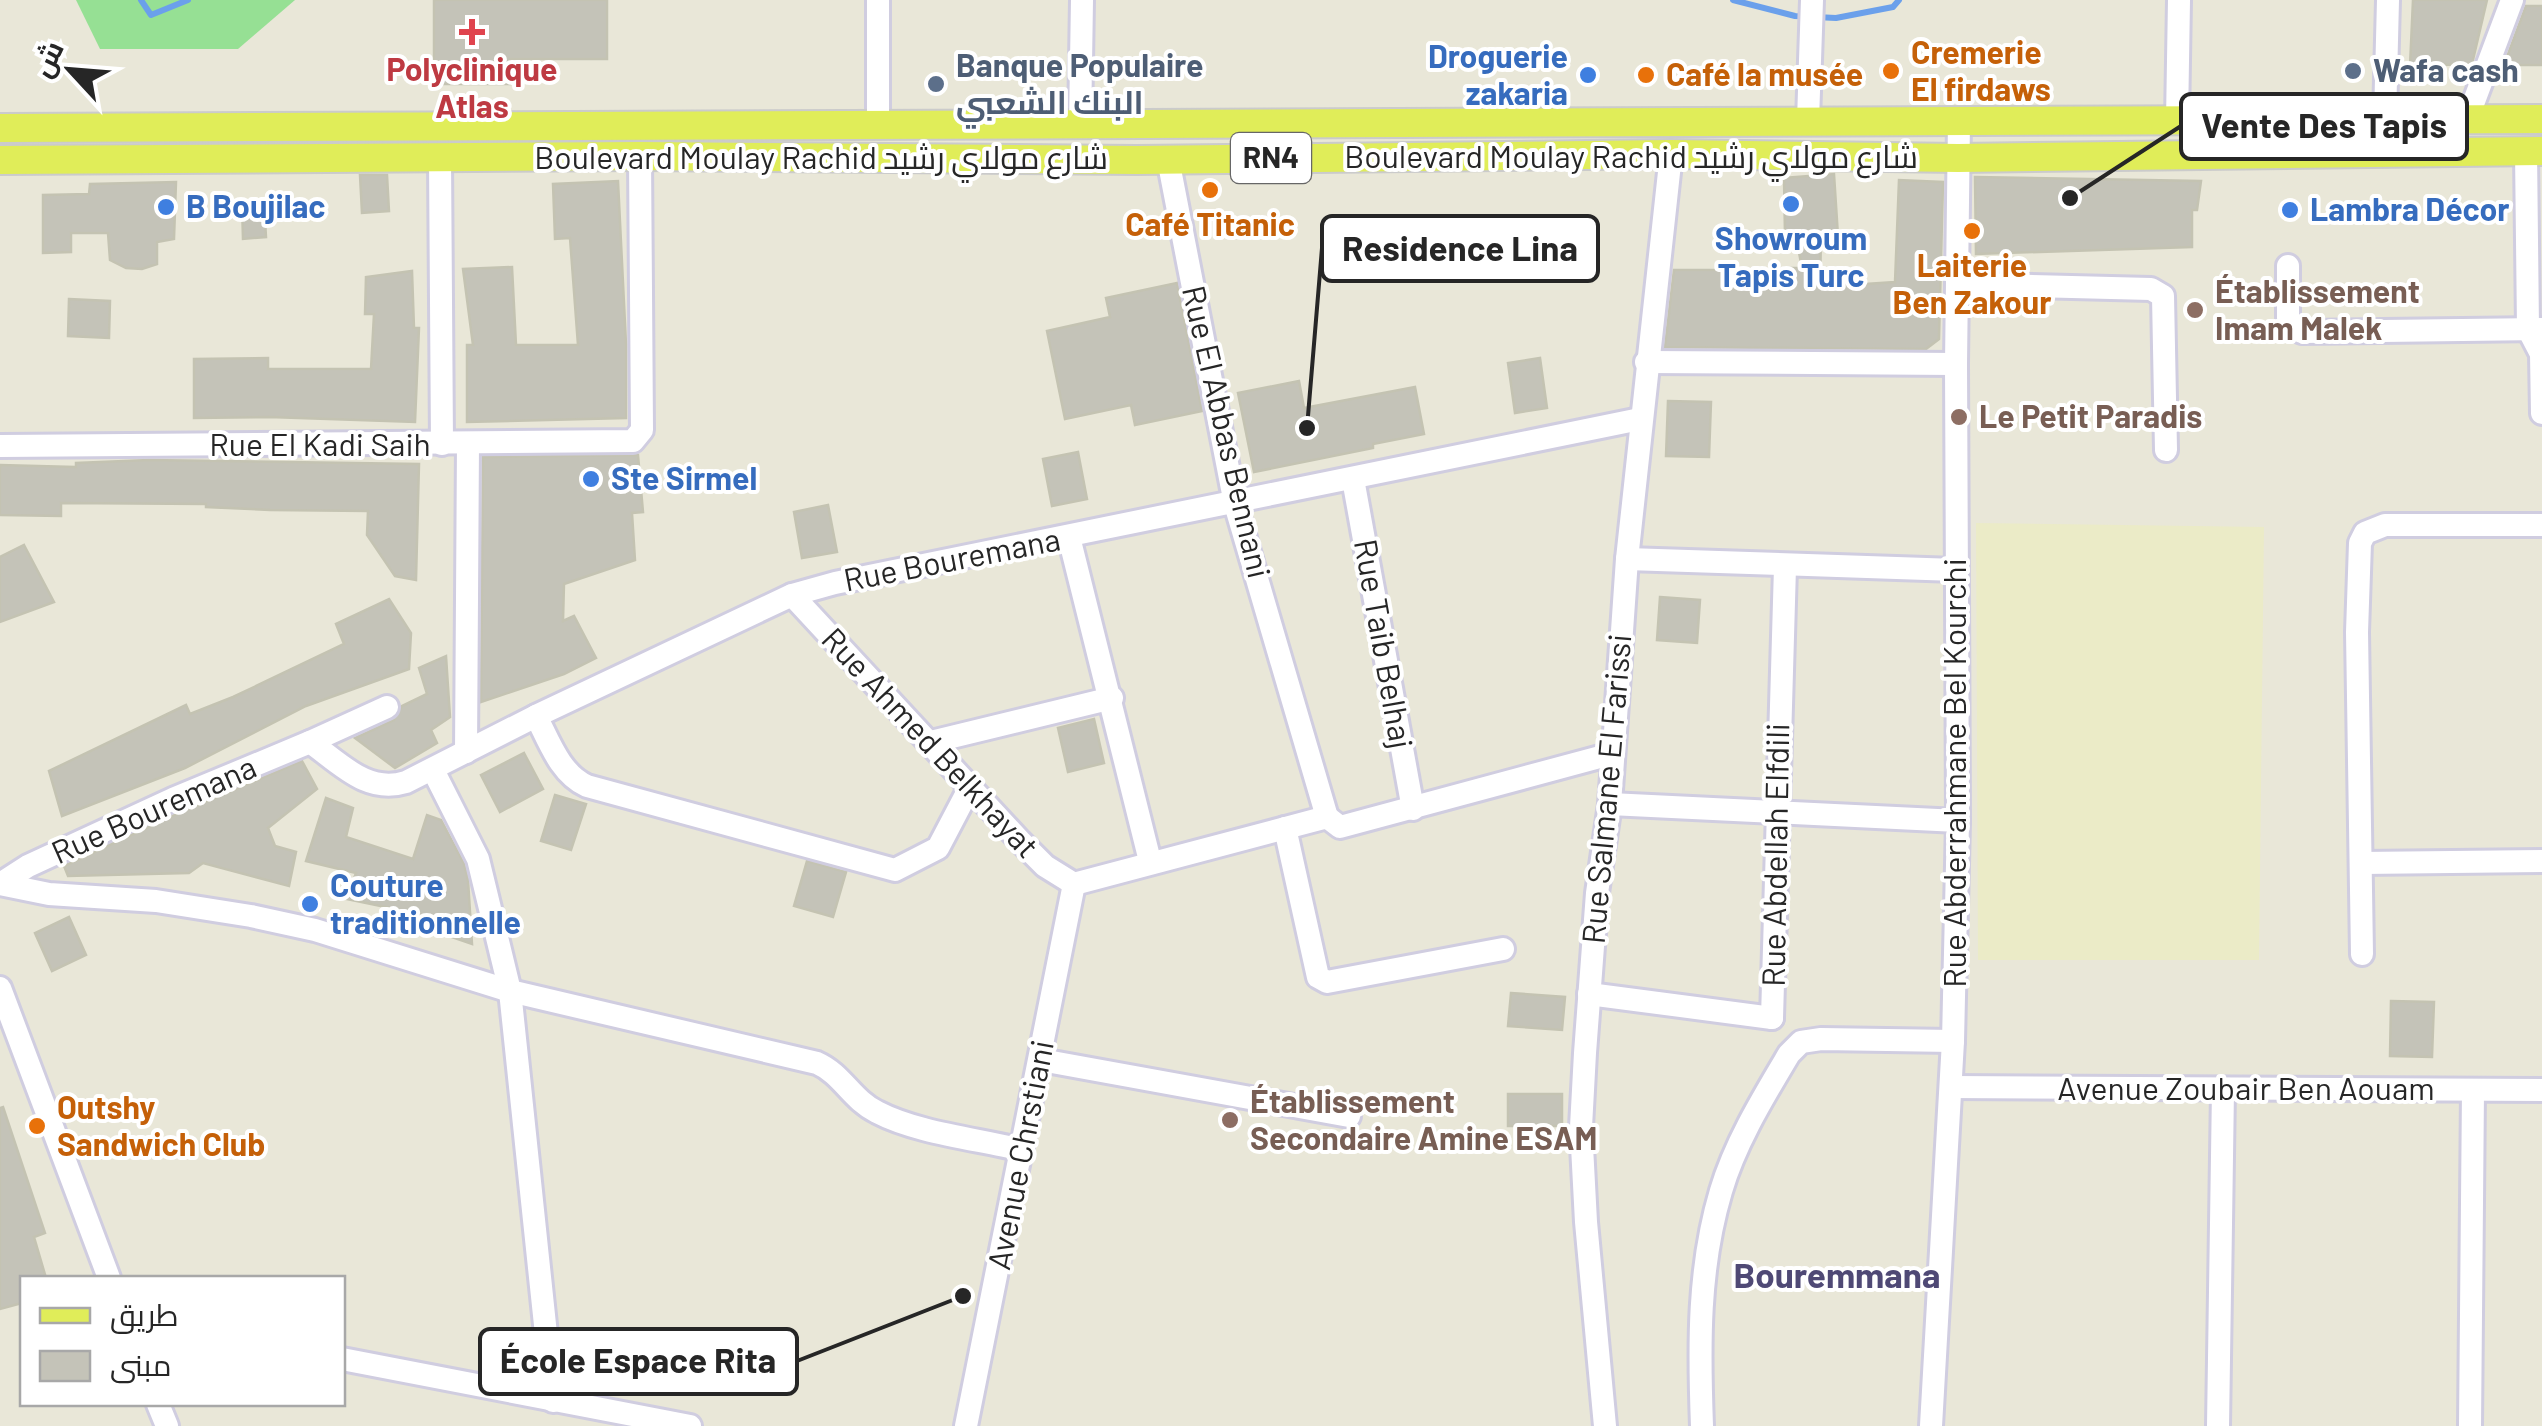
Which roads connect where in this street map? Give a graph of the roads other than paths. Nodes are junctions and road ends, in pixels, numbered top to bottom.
1 (878, 0) edge
2 (1082, 0) edge
3 (2179, 0) edge
4 (2388, 0) edge
5 (2512, 0) edge
6 (1812, 2) edge
7 (2385, 119) junction
8 (2542, 119) edge
9 (1958, 120) junction
10 (2177, 120) junction
11 (2467, 120) junction
12 (1808, 122) junction
13 (878, 126) junction
14 (1080, 126) junction
15 (0, 128) edge
16 (2534, 151) edge
17 (1671, 154) junction
18 (640, 156) junction
19 (440, 158) junction
20 (1958, 158) junction
21 (1168, 159) junction
22 (0, 160) edge
23 (2288, 266) dead end
24 (1957, 284) junction
25 (2535, 329) edge
26 (2542, 353) edge
27 (1646, 362) junction
28 (1956, 364) junction
29 (2542, 413) edge
30 (1640, 419) junction
31 (468, 443) junction
32 (442, 444) junction
33 (0, 446) edge
34 (2166, 450) dead end
35 (1353, 479) junction
36 (1235, 504) junction
37 (2542, 525) edge
38 (1070, 537) junction
39 (1627, 559) junction
40 (1785, 567) junction
41 (1956, 570) junction
42 (792, 595) junction
43 (1112, 698) junction
44 (387, 707) dead end
45 (536, 716) junction
46 (310, 742) junction
47 (931, 742) junction
48 (466, 752) junction
49 (1611, 754) junction
50 (432, 770) junction
51 (970, 787) junction
52 (1610, 804) junction
53 (1413, 809) junction
54 (1776, 810) junction
55 (1328, 817) junction
56 (1958, 820) junction
57 (1285, 828) junction
58 (1150, 861) junction
59 (2542, 861) edge
60 (2362, 863) junction
61 (0, 884) edge
62 (1074, 884) junction
63 (1503, 949) dead end
64 (2362, 954) dead end
65 (0, 988) edge
66 (510, 991) junction
67 (1590, 994) junction
68 (1772, 1018) junction
69 (6, 1020) edge
70 (1953, 1041) junction
71 (1802, 1042) junction
72 (1040, 1060) junction
73 (1951, 1087) junction
74 (2222, 1089) junction
75 (2473, 1090) junction
76 (2542, 1090) edge
77 (1349, 1116) dead end
78 (1022, 1150) junction
79 (108, 1276) edge
80 (345, 1360) edge
81 (553, 1401) junction
82 (630, 1421) edge
83 (690, 1426) edge
84 (966, 1426) edge
85 (1605, 1426) edge
86 (1702, 1426) edge
87 (1931, 1426) edge
88 (2218, 1426) edge
89 (2470, 1426) edge

1 - 13 street
2 - 14 street
3 - 10 street
4 - 7 street
5 - 11 street
6 - 12 street
7 - 10 main road, Boulevard Moulay Rachid شارع مولاي رشيد / RN4
7 - 11 main road, Boulevard Moulay Rachid شارع مولاي رشيد / RN4
8 - 11 main road, Boulevard Moulay Rachid شارع مولاي رشيد / RN4
9 - 10 main road, Boulevard Moulay Rachid شارع مولاي رشيد / RN4
9 - 12 main road, Boulevard Moulay Rachid شارع مولاي رشيد / RN4
9 - 20 street, Rue Abderrahmane Bel Kourchi
12 - 14 main road, Boulevard Moulay Rachid شارع مولاي رشيد / RN4
13 - 14 main road, Boulevard Moulay Rachid شارع مولاي رشيد / RN4
13 - 15 main road, Boulevard Moulay Rachid شارع مولاي رشيد / RN4
16 - 20 main road, Boulevard Moulay Rachid شارع مولاي رشيد / RN4
16 - 25 street
17 - 20 main road, Boulevard Moulay Rachid شارع مولاي رشيد / RN4
17 - 21 main road, Boulevard Moulay Rachid شارع مولاي رشيد / RN4
17 - 27 street, Rue Salmane El Farissi
18 - 19 main road, Boulevard Moulay Rachid شارع مولاي رشيد / RN4
18 - 21 main road, Boulevard Moulay Rachid شارع مولاي رشيد / RN4
18 - 31 street, Rue El Kadi Saih
19 - 22 main road, Boulevard Moulay Rachid شارع مولاي رشيد / RN4
19 - 32 street
20 - 24 street, Rue Abderrahmane Bel Kourchi
21 - 36 street, Rue El Abbas Bennani
23 - 25 street
24 - 28 street, Rue Abderrahmane Bel Kourchi
24 - 34 street
25 - 26 street
26 - 29 street
27 - 28 street
27 - 30 street, Rue Salmane El Farissi
28 - 41 street, Rue Abderrahmane Bel Kourchi
30 - 35 street, Rue Bouremana
30 - 39 street, Rue Salmane El Farissi
31 - 32 street, Rue El Kadi Saih
31 - 48 street
32 - 33 street, Rue El Kadi Saih
35 - 36 street, Rue Bouremana
35 - 53 street, Rue Taib Belhaj
36 - 38 street, Rue Bouremana
36 - 55 street, Rue El Abbas Bennani
37 - 60 street
38 - 42 street, Rue Bouremana
38 - 43 street
39 - 40 street
39 - 49 street, Rue Salmane El Farissi
40 - 41 street
40 - 54 street, Rue Abdellah Elfdili
41 - 56 street, Rue Abderrahmane Bel Kourchi
42 - 45 street, Rue Bouremana
42 - 47 street, Rue Ahmed Belkhayat
43 - 47 street
43 - 58 street
44 - 46 street, Rue Bouremana
45 - 48 street, Rue Bouremana
45 - 51 street
46 - 50 street, Rue Bouremana
46 - 61 street, Rue Bouremana
47 - 51 street, Rue Ahmed Belkhayat
48 - 50 street, Rue Bouremana
49 - 52 street, Rue Salmane El Farissi
49 - 53 street
50 - 66 street
51 - 62 street, Rue Ahmed Belkhayat
52 - 54 street
52 - 67 street, Rue Salmane El Farissi
53 - 55 street
54 - 56 street
54 - 68 street, Rue Abdellah Elfdili
55 - 57 street
56 - 70 street, Rue Abderrahmane Bel Kourchi
57 - 58 street
57 - 63 street
58 - 62 street
59 - 60 street
60 - 64 street
61 - 66 street
62 - 72 street, Avenue Chrstiani
65 - 69 street
66 - 78 street
66 - 81 street
67 - 68 street, Rue Abdellah Elfdili
67 - 85 street, Rue Salmane El Farissi
68 - 71 street
69 - 79 street
70 - 71 street
70 - 73 street, Rue Abderrahmane Bel Kourchi
71 - 86 street
72 - 77 street
72 - 78 street, Avenue Chrstiani
73 - 74 street, Avenue Zoubair Ben Aouam
73 - 87 street, Rue Abderrahmane Bel Kourchi
74 - 75 street, Avenue Zoubair Ben Aouam
74 - 88 street
75 - 76 street, Avenue Zoubair Ben Aouam
75 - 89 street
78 - 84 street, Avenue Chrstiani
80 - 81 street
81 - 82 street
82 - 83 street

